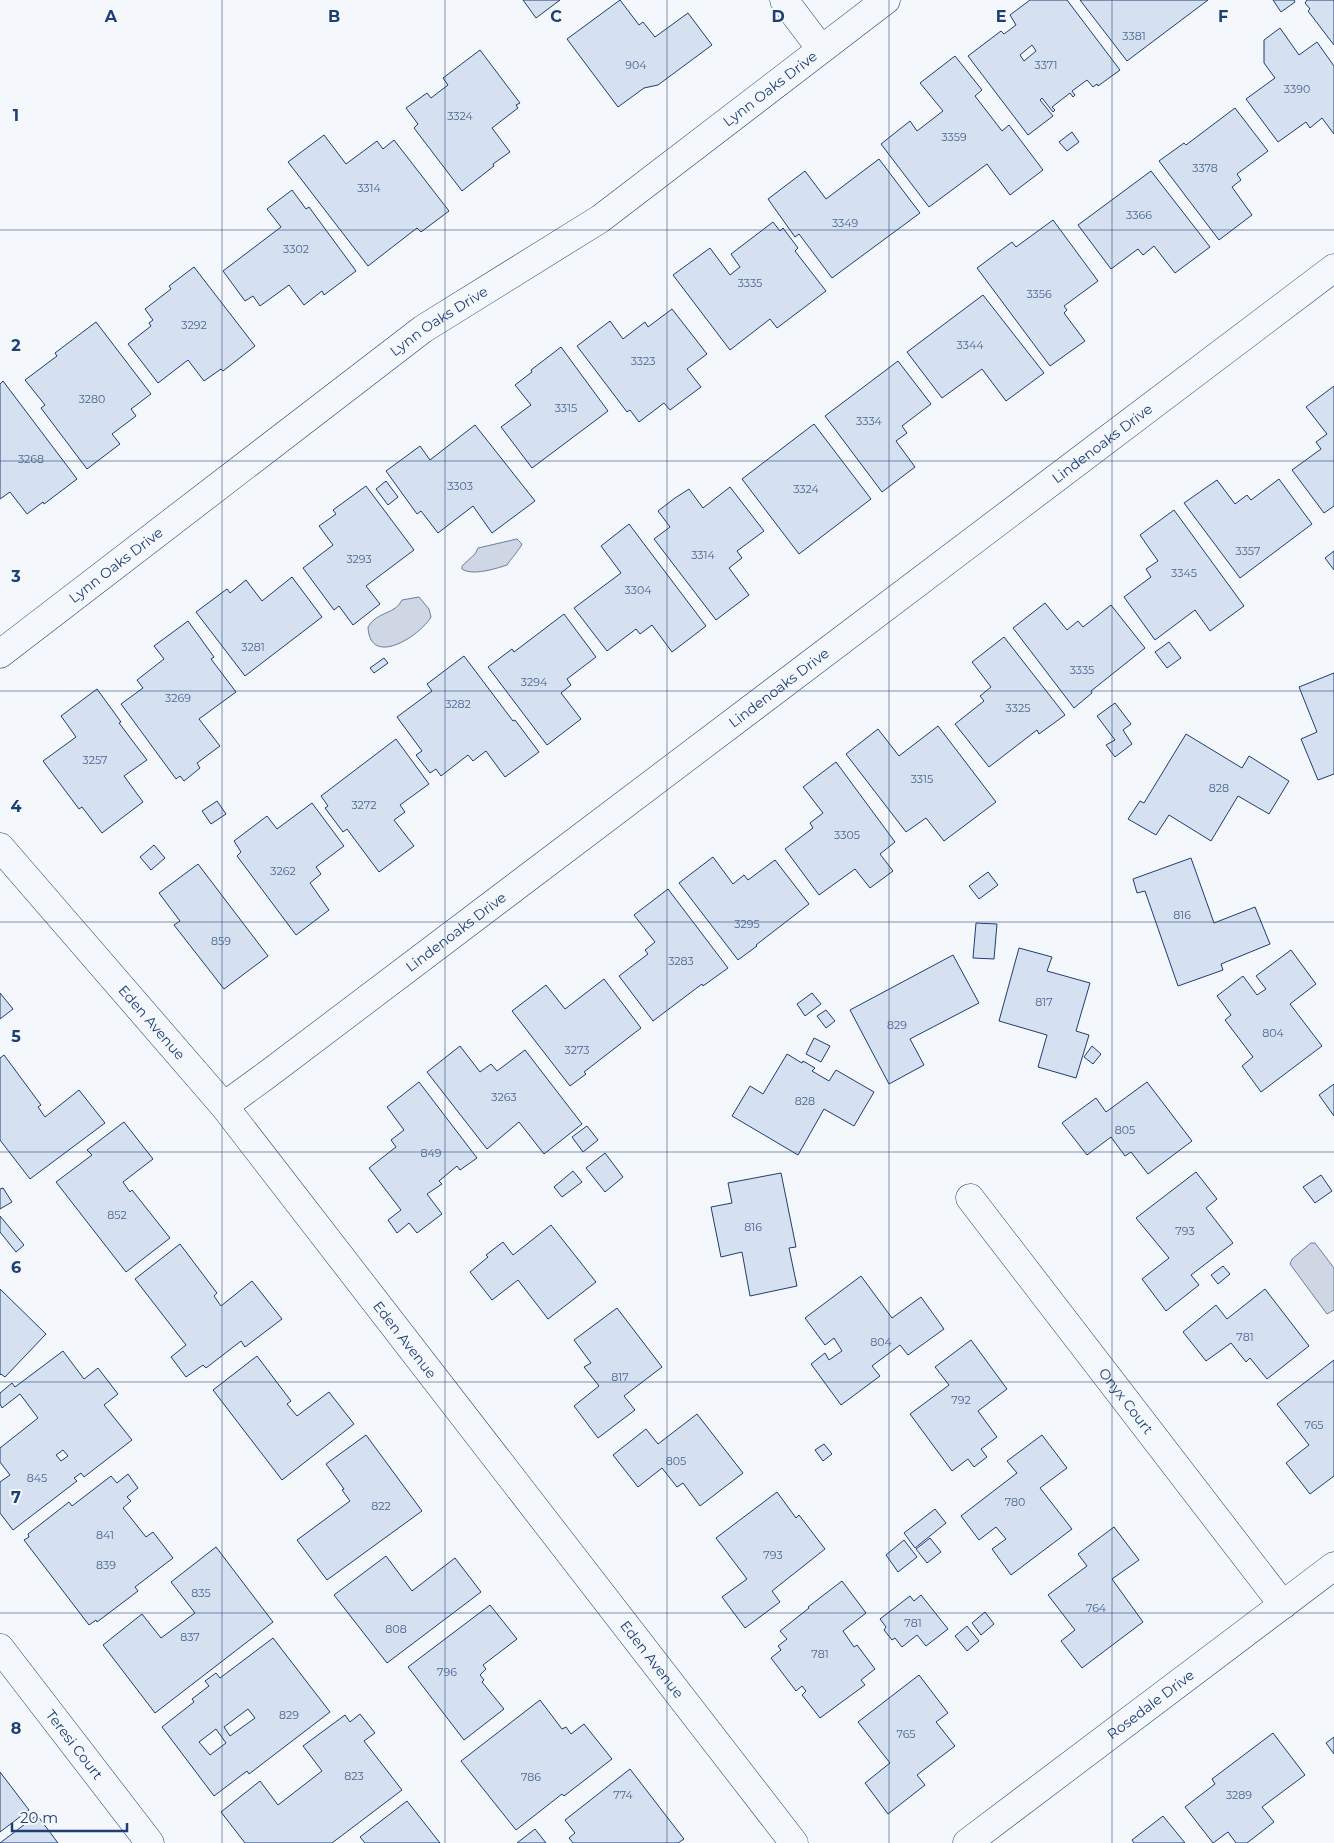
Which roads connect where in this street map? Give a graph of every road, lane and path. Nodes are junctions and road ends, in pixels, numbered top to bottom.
1 (784, 0) edge
2 (886, 0) edge
3 (821, 49) junction
4 (1334, 268) edge
5 (0, 654) edge
6 (0, 847) edge
7 (224, 1106) junction
8 (970, 1198) dead end
9 (1334, 1566) edge
10 (1283, 1605) junction
11 (0, 1648) edge
12 (150, 1843) edge
13 (794, 1843) edge
14 (966, 1843) edge

1 - 3 street
2 - 3 street, Lynn Oaks Drive
3 - 5 street, Lynn Oaks Drive
4 - 7 street, Lindenoaks Drive
6 - 7 street, Eden Avenue
7 - 13 street, Eden Avenue
8 - 10 street, Onyx Court
9 - 10 street, Rosedale Drive
10 - 14 street, Rosedale Drive
11 - 12 street, Teresi Court

